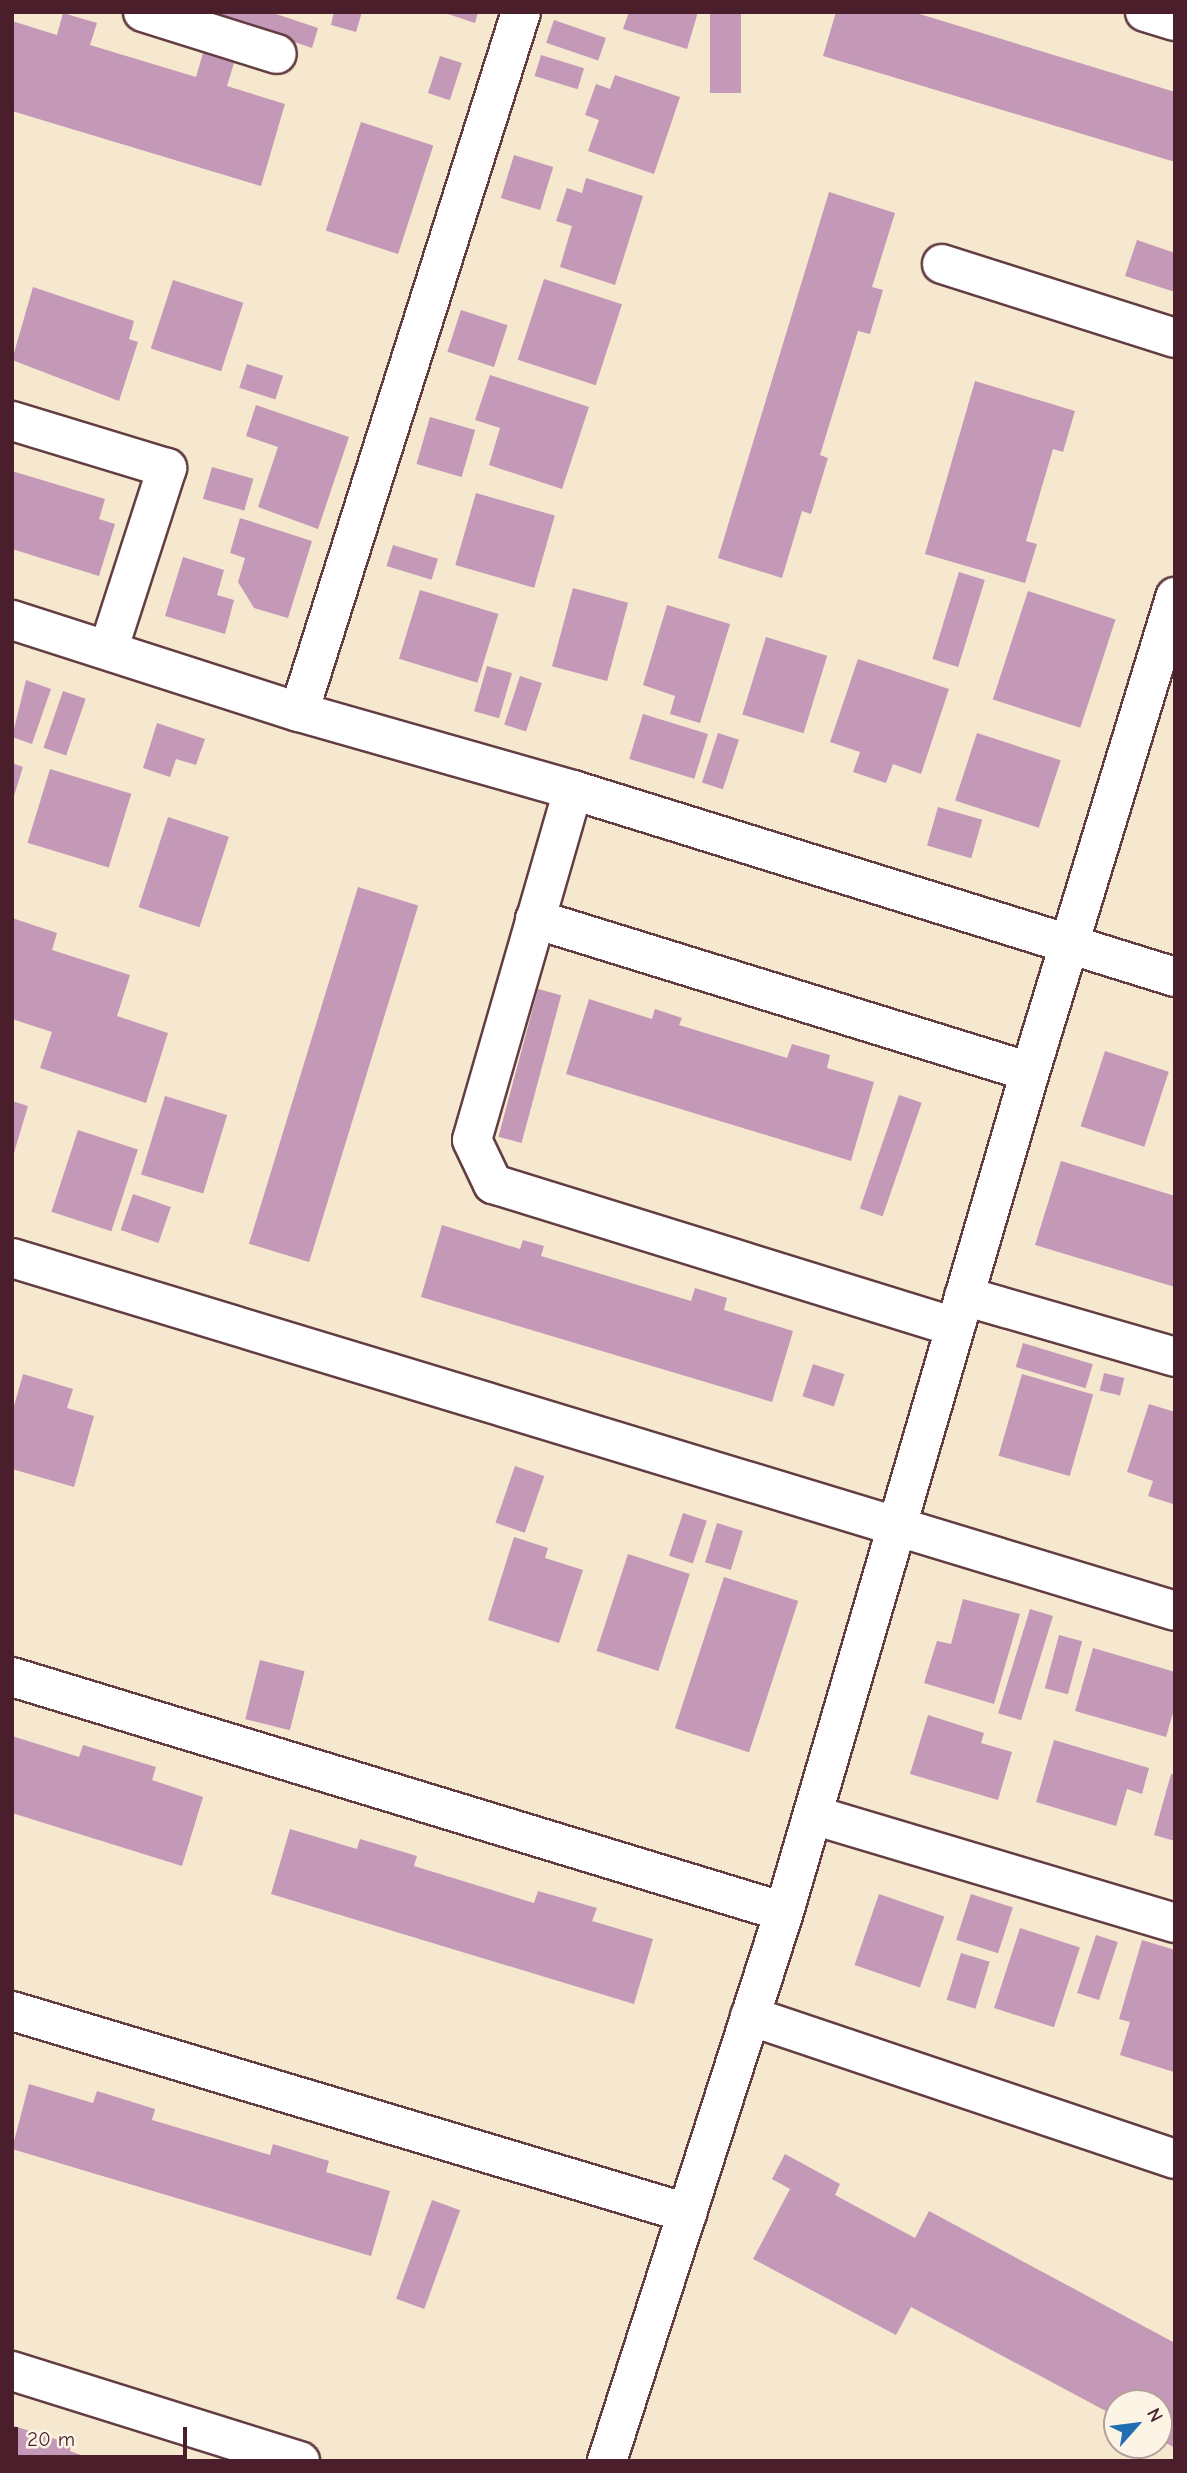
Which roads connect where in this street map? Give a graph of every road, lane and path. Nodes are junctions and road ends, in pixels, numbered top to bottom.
1 (143, 12) edge
2 (520, 12) edge
3 (1145, 12) edge
4 (1175, 21) edge
5 (278, 54) dead end
6 (942, 264) dead end
7 (1175, 338) edge
8 (12, 421) edge
9 (1175, 597) edge
10 (12, 620) edge
11 (109, 648) junction
12 (299, 712) junction
13 (573, 790) junction
14 (535, 919) junction
15 (1068, 945) junction
16 (1175, 977) edge
17 (1030, 1072) junction
18 (12, 1258) edge
19 (959, 1311) junction
20 (1175, 1357) edge
21 (895, 1527) junction
22 (1175, 1611) edge
23 (12, 1677) edge
24 (813, 1815) junction
25 (784, 1912) junction
26 (1175, 1923) edge
27 (12, 2011) edge
28 (750, 2016) junction
29 (1175, 2159) edge
30 (687, 2213) junction
31 (12, 2371) edge
32 (300, 2461) edge
33 (607, 2461) edge

1 - 5 street
2 - 12 street
3 - 4 street
6 - 7 street
8 - 11 street
9 - 15 street
10 - 11 street
11 - 12 street
12 - 13 street
13 - 14 street
13 - 15 street
14 - 17 street
14 - 19 street
15 - 16 street
15 - 17 street
17 - 19 street
18 - 21 street
19 - 20 street
19 - 21 street
21 - 22 street
21 - 24 street
23 - 25 street
24 - 25 street
24 - 26 street
25 - 28 street
27 - 30 street
28 - 29 street
28 - 30 street
30 - 33 street
31 - 32 street

